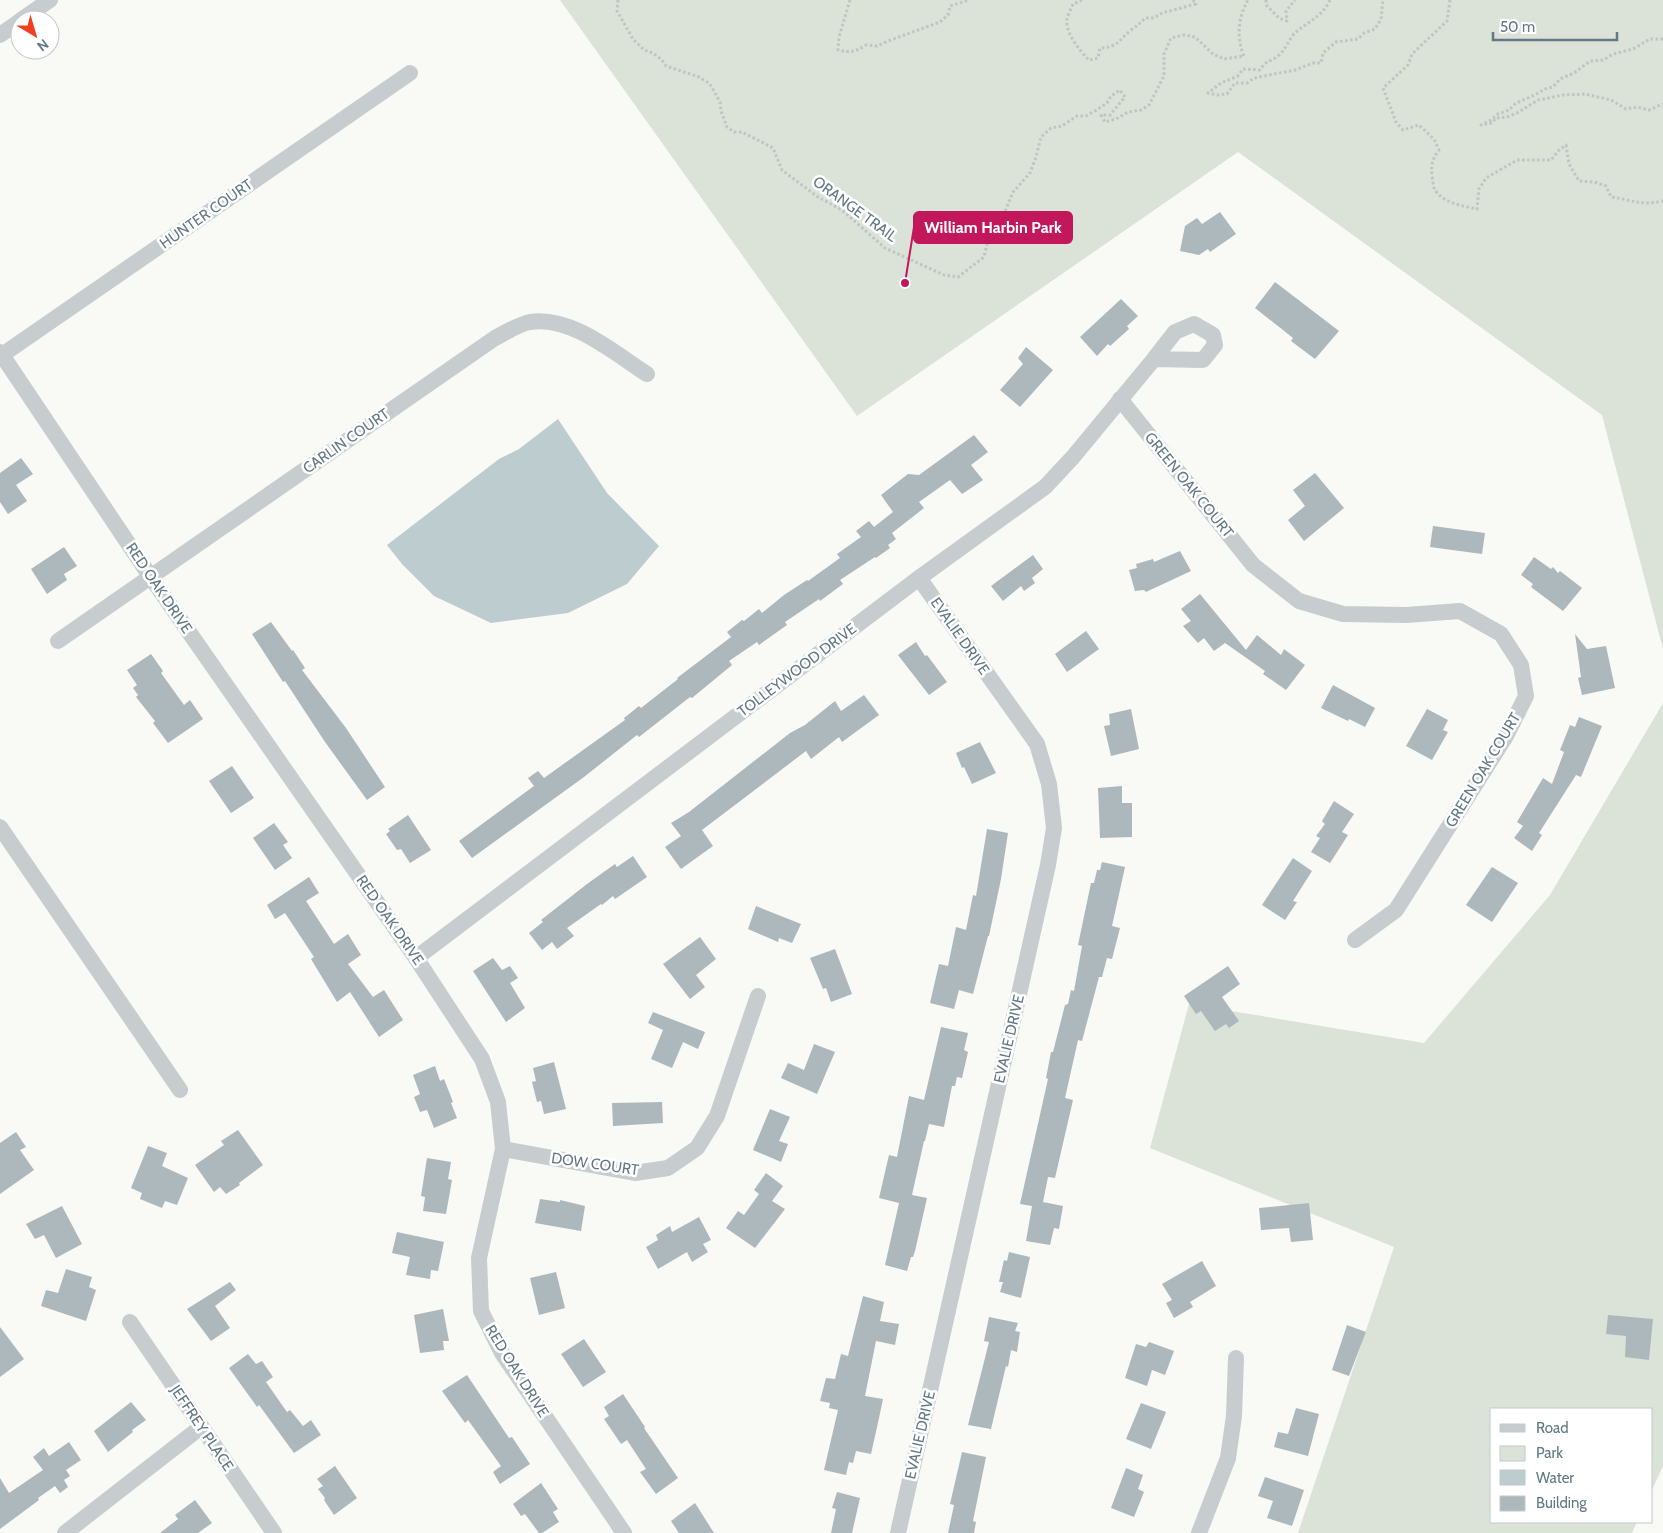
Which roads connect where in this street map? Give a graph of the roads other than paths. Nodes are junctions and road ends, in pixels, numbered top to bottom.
1 (50, 0) edge
2 (36, 10) edge
3 (410, 73) dead end
4 (1, 353) edge
5 (1154, 359) dead end
6 (647, 374) dead end
7 (1120, 399) junction
8 (150, 576) junction
9 (919, 578) junction
10 (58, 641) dead end
11 (0, 827) edge
12 (1355, 940) dead end
13 (416, 958) junction
14 (758, 996) dead end
15 (180, 1090) dead end
16 (503, 1149) junction
17 (130, 1322) dead end
18 (1236, 1358) dead end
19 (201, 1428) junction
20 (65, 1533) edge
21 (274, 1533) edge
22 (624, 1533) edge
23 (898, 1533) edge
24 (1200, 1533) edge

1 - 2 street
3 - 4 street, HUNTER COURT
4 - 8 street, RED OAK DRIVE
5 - 7 street, TOLLEYWOOD DRIVE
6 - 8 street, CARLIN COURT
7 - 9 street, TOLLEYWOOD DRIVE
7 - 12 street, GREEN OAK COURT
8 - 10 street, CARLIN COURT
8 - 13 street, RED OAK DRIVE
9 - 13 street, TOLLEYWOOD DRIVE
9 - 23 street, EVALIE DRIVE
11 - 15 street
13 - 16 street, RED OAK DRIVE
14 - 16 street, DOW COURT
16 - 22 street, RED OAK DRIVE
17 - 19 street, JEFFREY PLACE
18 - 24 street
19 - 20 street
19 - 21 street, JEFFREY PLACE

